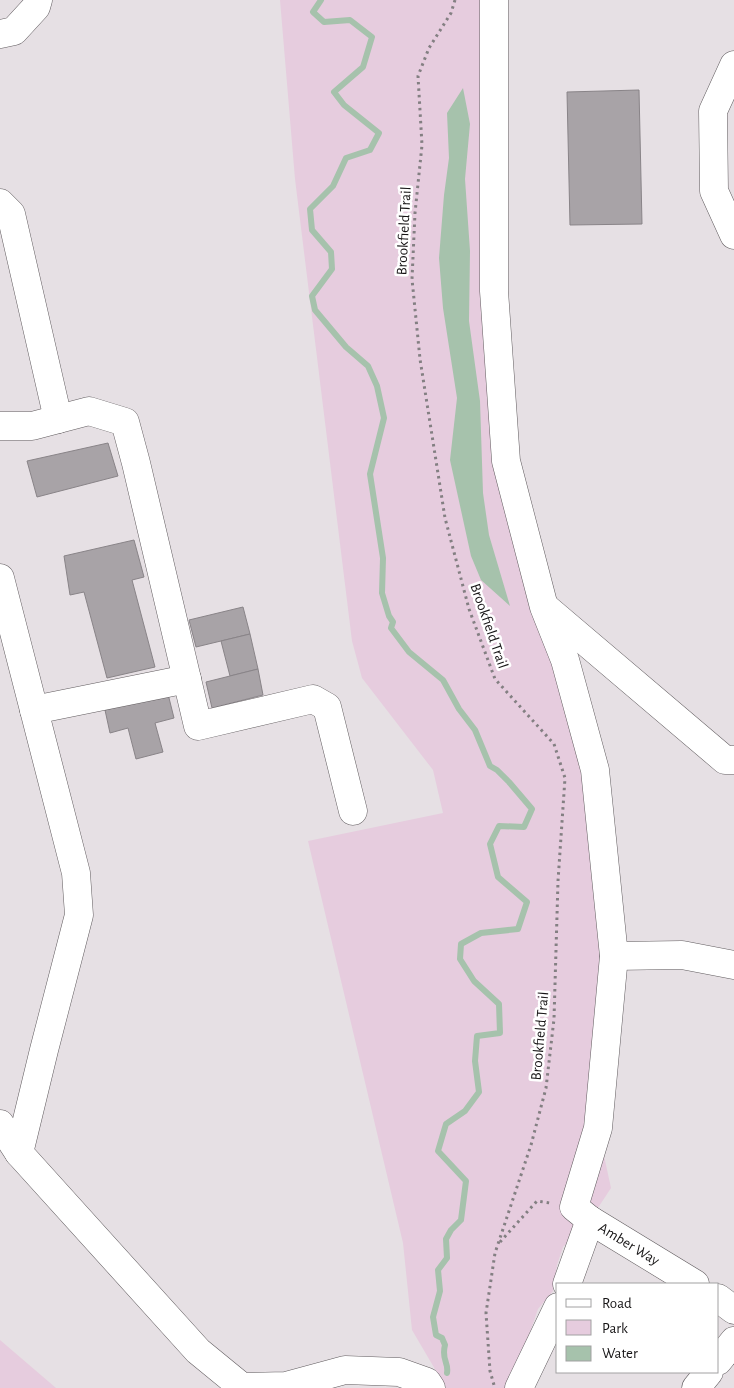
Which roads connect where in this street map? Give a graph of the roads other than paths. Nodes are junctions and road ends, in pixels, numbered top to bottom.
1 (38, 0) edge
2 (494, 0) edge
3 (0, 34) edge
4 (734, 65) edge
5 (0, 203) edge
6 (734, 235) edge
7 (58, 419) junction
8 (0, 426) edge
9 (0, 578) edge
10 (544, 607) junction
11 (187, 679) junction
12 (34, 710) junction
13 (734, 760) edge
14 (353, 811) dead end
15 (614, 956) junction
16 (734, 965) edge
17 (0, 1124) edge
18 (19, 1153) junction
19 (582, 1214) junction
20 (567, 1283) edge
21 (693, 1283) edge
22 (719, 1299) edge
23 (734, 1310) edge
24 (556, 1311) edge
25 (734, 1341) edge
26 (719, 1360) edge
27 (708, 1373) edge
28 (432, 1388) edge
29 (518, 1388) edge
30 (696, 1388) edge

1 - 3 street
2 - 10 street
4 - 6 street
5 - 7 street
7 - 8 street
7 - 11 street
9 - 12 street
10 - 13 street
10 - 15 street
11 - 12 street
11 - 14 street
12 - 18 street
15 - 16 street
15 - 19 street
17 - 18 street
18 - 28 street
19 - 20 street
19 - 21 street, Amber Way
22 - 23 street
24 - 29 street
25 - 26 street
27 - 30 street

